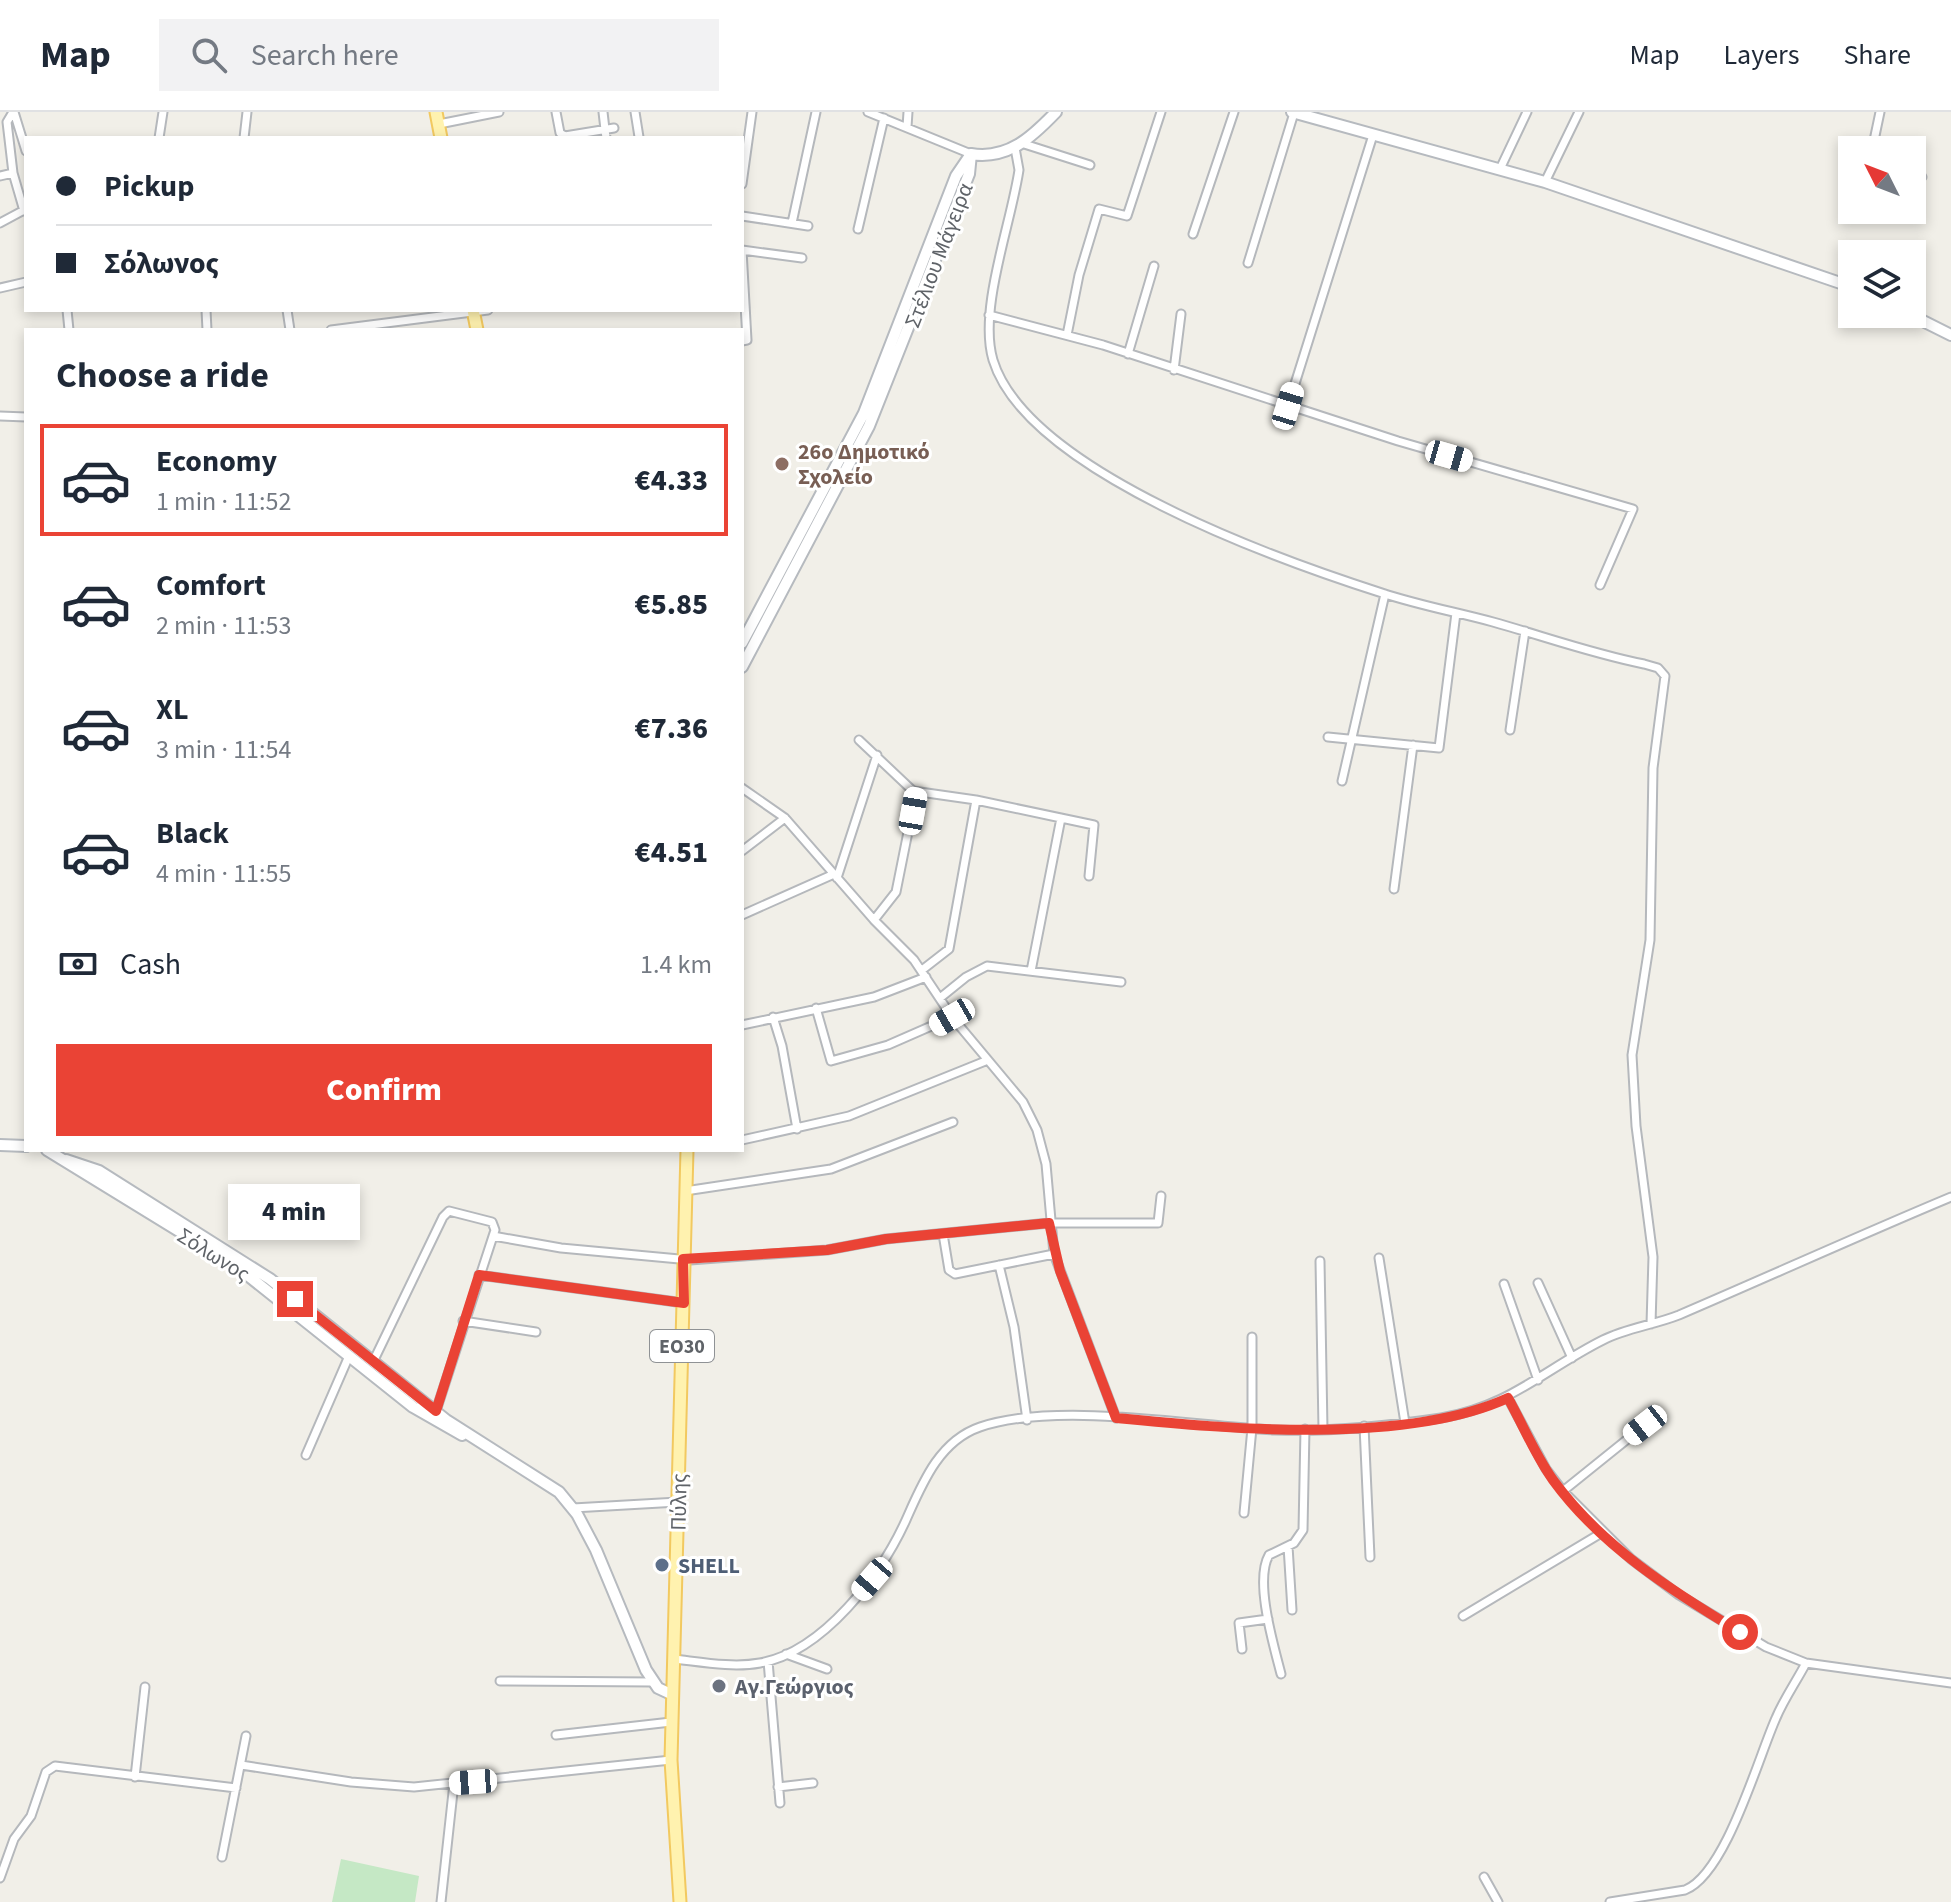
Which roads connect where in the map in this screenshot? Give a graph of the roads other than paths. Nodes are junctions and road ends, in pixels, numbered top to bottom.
1 (13, 112) edge
2 (163, 112) edge
3 (247, 112) edge
4 (499, 112) edge
5 (556, 112) edge
6 (603, 112) edge
7 (635, 112) edge
8 (752, 112) edge
9 (816, 112) edge
10 (868, 112) edge
11 (908, 112) edge
12 (1056, 112) edge
13 (1161, 112) edge
14 (1234, 112) edge
15 (1293, 112) edge
16 (1527, 112) edge
17 (1579, 112) edge
18 (1880, 112) edge
19 (437, 118) edge
20 (884, 118) junction
21 (907, 127) junction
22 (609, 132) edge
23 (1373, 135) junction
24 (159, 136) edge
25 (244, 136) edge
26 (639, 136) edge
27 (1875, 136) edge
28 (24, 145) edge
29 (1018, 146) junction
30 (4, 150) edge
31 (971, 154) junction
32 (1090, 165) dead end
33 (744, 168) edge
34 (1500, 169) junction
35 (13, 173) junction
36 (0, 176) edge
37 (1545, 182) junction
38 (24, 207) edge
39 (24, 211) edge
40 (744, 216) edge
41 (0, 223) edge
42 (792, 223) junction
43 (808, 226) dead end
44 (858, 229) dead end
45 (1193, 234) dead end
46 (744, 250) edge
47 (802, 258) dead end
48 (1248, 263) dead end
49 (1154, 266) dead end
50 (24, 282) edge
51 (1838, 282) edge
52 (0, 288) edge
53 (744, 310) edge
54 (459, 312) edge
55 (1181, 314) dead end
56 (989, 315) junction
57 (1926, 322) edge
58 (345, 328) edge
59 (1067, 335) junction
60 (1951, 335) edge
61 (745, 340) edge
62 (1128, 354) junction
63 (1174, 370) junction
64 (1288, 406) junction
65 (0, 416) edge
66 (24, 417) edge
67 (1600, 585) dead end
68 (1385, 594) junction
69 (1456, 613) junction
70 (1525, 631) junction
71 (744, 639) edge
72 (744, 663) edge
73 (1510, 730) dead end
74 (1328, 737) dead end
75 (1352, 739) junction
76 (859, 740) dead end
77 (1413, 745) junction
78 (877, 755) junction
79 (1342, 781) dead end
80 (744, 789) edge
81 (916, 792) junction
82 (976, 800) junction
83 (785, 818) junction
84 (1061, 818) junction
85 (744, 849) edge
86 (835, 876) junction
87 (1089, 876) dead end
88 (1394, 889) dead end
89 (744, 914) edge
90 (874, 920) junction
91 (1031, 971) junction
92 (924, 974) junction
93 (1121, 982) dead end
94 (940, 998) junction
95 (816, 1008) junction
96 (773, 1017) junction
97 (952, 1017) junction
98 (744, 1024) edge
99 (988, 1060) junction
100 (953, 1122) dead end
101 (797, 1129) junction
102 (744, 1140) edge
103 (0, 1145) edge
104 (24, 1146) edge
105 (52, 1152) edge
106 (687, 1152) edge
107 (66, 1160) junction
108 (685, 1191) junction
109 (1161, 1196) dead end
110 (1951, 1197) edge
111 (1049, 1223) junction
112 (943, 1234) junction
113 (493, 1236) junction
114 (1054, 1254) junction
115 (1379, 1258) dead end
116 (683, 1259) junction
117 (1320, 1261) dead end
118 (483, 1262) junction
119 (999, 1265) junction
120 (479, 1275) junction
121 (493, 1277) junction
122 (1538, 1283) dead end
123 (1504, 1284) dead end
124 (684, 1303) junction
125 (463, 1321) junction
126 (1651, 1324) junction
127 (536, 1332) dead end
128 (1252, 1337) dead end
129 (349, 1356) junction
130 (1572, 1358) junction
131 (373, 1362) junction
132 (1538, 1380) junction
133 (1508, 1398) junction
134 (436, 1411) junction
135 (1116, 1418) junction
136 (1027, 1420) junction
137 (1405, 1423) junction
138 (1645, 1425) dead end
139 (1364, 1426) junction
140 (1252, 1428) junction
141 (1305, 1429) junction
142 (1323, 1429) junction
143 (473, 1438) junction
144 (306, 1455) dead end
145 (1563, 1491) junction
146 (678, 1502) junction
147 (573, 1508) junction
148 (1244, 1513) dead end
149 (1603, 1532) junction
150 (1288, 1546) junction
151 (1370, 1557) dead end
152 (1292, 1610) dead end
153 (1463, 1616) dead end
154 (1268, 1619) junction
155 (1242, 1649) dead end
156 (786, 1654) junction
157 (674, 1659) junction
158 (768, 1661) junction
159 (1806, 1663) junction
160 (827, 1669) dead end
161 (1281, 1674) dead end
162 (500, 1681) dead end
163 (653, 1682) junction
164 (1951, 1683) edge
165 (145, 1687) dead end
166 (673, 1695) junction
167 (671, 1722) junction
168 (556, 1735) dead end
169 (246, 1736) dead end
170 (671, 1760) junction
171 (241, 1765) junction
172 (135, 1777) junction
173 (454, 1783) junction
174 (813, 1783) dead end
175 (778, 1787) junction
176 (236, 1788) junction
177 (780, 1803) dead end
178 (222, 1857) dead end
179 (1484, 1877) dead end
180 (0, 1878) edge
181 (441, 1902) edge
182 (680, 1902) edge
183 (1498, 1902) edge
184 (1610, 1902) edge

1 - 28 street
1 - 30 street
2 - 24 street
3 - 25 street
4 - 19 street
5 - 22 street
6 - 22 street
7 - 26 street
8 - 33 street
9 - 42 street
10 - 20 street
11 - 21 street
12 - 29 main road
13 - 59 street
14 - 45 street
15 - 23 main road
15 - 48 street
16 - 34 street
17 - 37 street
18 - 27 street
20 - 21 street
20 - 44 street
21 - 31 street
23 - 34 main road
23 - 64 street
29 - 31 main road
29 - 32 street
29 - 56 street
30 - 35 street
31 - 71 main road, Στέλιου Μάγειρα
31 - 72 main road, Στέλιου Μάγειρα
34 - 37 main road
35 - 36 street
35 - 38 street
37 - 51 main road
39 - 41 street
40 - 42 street
42 - 43 street
46 - 47 street
49 - 62 street
50 - 52 street
53 - 61 street
54 - 58 street
55 - 63 street
56 - 59 street
56 - 68 street
57 - 60 main road
59 - 62 street
62 - 63 street
63 - 64 street
64 - 67 street
65 - 66 street
68 - 69 street
68 - 75 street
69 - 70 street
69 - 77 street
70 - 73 street
70 - 126 street
74 - 75 street
75 - 77 street
75 - 79 street
76 - 78 street
77 - 88 street
78 - 81 street
78 - 86 street
80 - 83 street
81 - 82 street
81 - 90 street
82 - 84 street
82 - 92 street
83 - 85 street
83 - 86 street
84 - 87 street
84 - 91 street
86 - 89 street
86 - 90 street
90 - 92 street
91 - 93 street
91 - 94 street
92 - 94 street
92 - 95 street
94 - 97 street
95 - 96 street
95 - 97 street
96 - 98 street
96 - 101 street
97 - 99 street
99 - 101 street
99 - 111 street
100 - 108 street
101 - 102 street
103 - 104 main road
105 - 107 main road, Σόλωνος
106 - 108 main road, Πύλης / ΕΟ30
107 - 129 main road, Σόλωνος
107 - 131 main road, Σόλωνος
108 - 116 main road, Πύλης / ΕΟ30
109 - 111 street
110 - 126 street
111 - 112 street
111 - 114 street
112 - 116 street
112 - 119 street
113 - 116 street
113 - 118 street
113 - 131 street
114 - 119 street
114 - 135 street
115 - 137 street
116 - 124 main road, Πύλης / ΕΟ30
117 - 142 street
118 - 120 street
118 - 121 street
119 - 136 street
120 - 121 street
120 - 125 street
121 - 124 street
122 - 130 street
123 - 132 street
124 - 146 main road, Πύλης / ΕΟ30
125 - 127 street
125 - 134 street
126 - 130 street
128 - 140 street
129 - 143 main road, Σόλωνος
129 - 144 street
130 - 132 street
131 - 134 main road, Σόλωνος
132 - 133 street
133 - 137 street
133 - 145 street
134 - 143 main road, Σόλωνος
135 - 136 street
135 - 140 street
136 - 156 street
137 - 139 street
138 - 145 street
139 - 142 street
139 - 151 street
140 - 141 street
140 - 148 street
141 - 142 street
141 - 150 street
143 - 147 main road, Σόλωνος
145 - 149 street
146 - 147 street
146 - 157 main road, Πύλης / ΕΟ30
147 - 163 main road, Σόλωνος
149 - 153 street
149 - 159 street
150 - 152 street
150 - 154 street
154 - 155 street
154 - 161 street
156 - 158 street
156 - 160 street
157 - 158 street
157 - 166 main road, Πύλης / ΕΟ30
158 - 175 street
159 - 164 street
159 - 184 street
162 - 163 street
163 - 166 main road
165 - 172 street
166 - 167 main road, Πύλης / ΕΟ30
167 - 168 street
167 - 170 main road, Πύλης / ΕΟ30
169 - 171 street
170 - 173 street
170 - 182 main road, Πύλης / ΕΟ30
171 - 173 street
171 - 176 street
172 - 176 street
172 - 180 street
173 - 181 street
174 - 175 street
175 - 177 street
176 - 178 street
179 - 183 street

